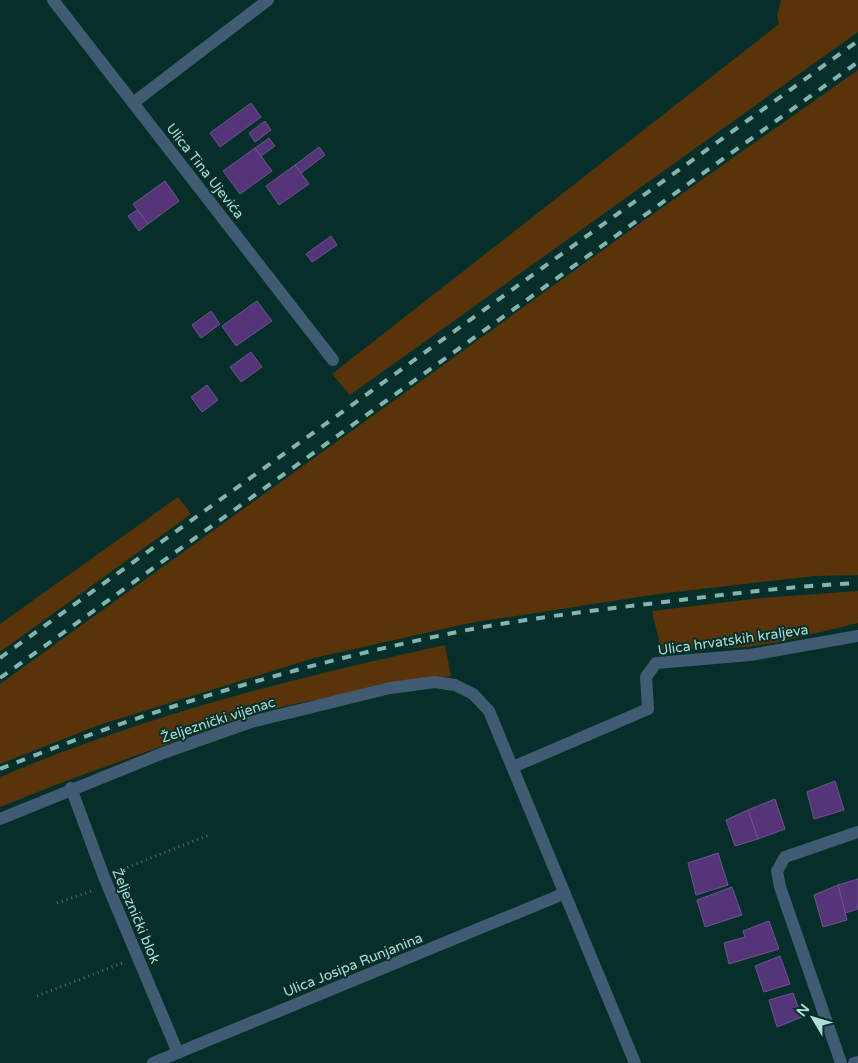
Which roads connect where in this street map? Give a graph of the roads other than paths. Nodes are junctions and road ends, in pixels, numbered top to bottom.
1 (53, 0) edge
2 (268, 0) edge
3 (133, 103) junction
4 (333, 360) dead end
5 (858, 636) edge
6 (513, 767) junction
7 (71, 788) junction
8 (0, 819) edge
9 (858, 832) edge
10 (563, 894) junction
11 (178, 1053) junction
12 (858, 1062) edge
13 (153, 1063) edge
14 (635, 1063) edge
15 (841, 1063) edge
16 (854, 1063) edge

1 - 3 street, Ulica Tina Ujevića
2 - 3 street
3 - 4 street, Ulica Tina Ujevića
5 - 6 street, Ulica hrvatskih kraljeva
6 - 7 street, Željeznički vijenac
6 - 10 street
7 - 8 street, Željeznički vijenac
7 - 11 street, Željeznički blok
9 - 15 street
10 - 11 street, Ulica Josipa Runjanina
10 - 14 street
11 - 13 street, Ulica Josipa Runjanina
12 - 16 street

